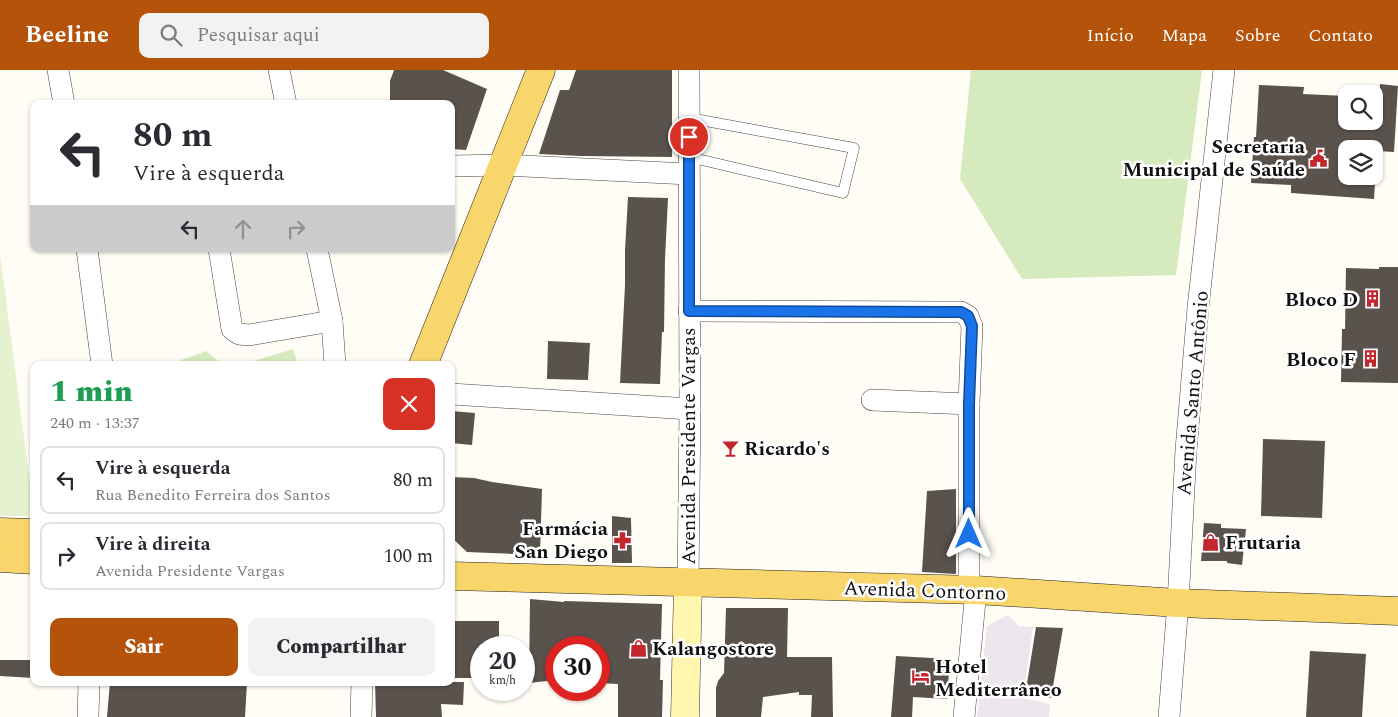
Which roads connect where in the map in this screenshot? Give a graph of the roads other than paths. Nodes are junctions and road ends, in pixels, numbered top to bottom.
1 (58, 70) edge
2 (278, 70) edge
3 (541, 70) edge
4 (689, 70) edge
5 (1224, 70) edge
6 (63, 100) edge
7 (285, 100) edge
8 (689, 118) junction
9 (504, 165) junction
10 (455, 166) edge
11 (689, 166) junction
12 (87, 252) edge
13 (219, 252) edge
14 (318, 252) edge
15 (689, 311) junction
16 (332, 321) junction
17 (101, 361) edge
18 (335, 361) edge
19 (425, 361) edge
20 (455, 394) edge
21 (872, 400) dead end
22 (969, 404) junction
23 (690, 409) junction
24 (0, 532) edge
25 (30, 533) edge
26 (0, 558) edge
27 (30, 560) edge
28 (455, 564) edge
29 (455, 576) edge
30 (482, 577) junction
31 (688, 583) junction
32 (972, 590) junction
33 (1178, 603) junction
34 (1398, 611) edge
35 (89, 686) edge
36 (362, 686) edge
37 (88, 717) edge
38 (361, 717) edge
39 (685, 717) edge
40 (964, 717) edge
41 (1169, 717) edge

1 - 6 street
2 - 7 street
3 - 9 main road
4 - 8 street, Avenida Presidente Vargas
5 - 33 street, Avenida Santo Antônio
8 - 11 street, Avenida Presidente Vargas
8 - 11 lane
9 - 10 street
9 - 11 street
9 - 19 main road
11 - 15 street, Avenida Presidente Vargas
12 - 17 street
13 - 16 street
14 - 16 street
15 - 22 street
15 - 23 street, Avenida Presidente Vargas
16 - 18 street
20 - 23 street
21 - 22 street
22 - 32 street
23 - 31 street, Avenida Presidente Vargas
24 - 25 main road
26 - 27 main road
28 - 30 main road
29 - 30 main road, Avenida Contorno
30 - 31 main road, Avenida Contorno
31 - 32 main road, Avenida Contorno
31 - 39 main road
32 - 33 main road, Avenida Contorno
32 - 40 street
33 - 34 main road, Avenida Contorno
33 - 41 street, Avenida Santo Antônio
35 - 37 street
36 - 38 street

